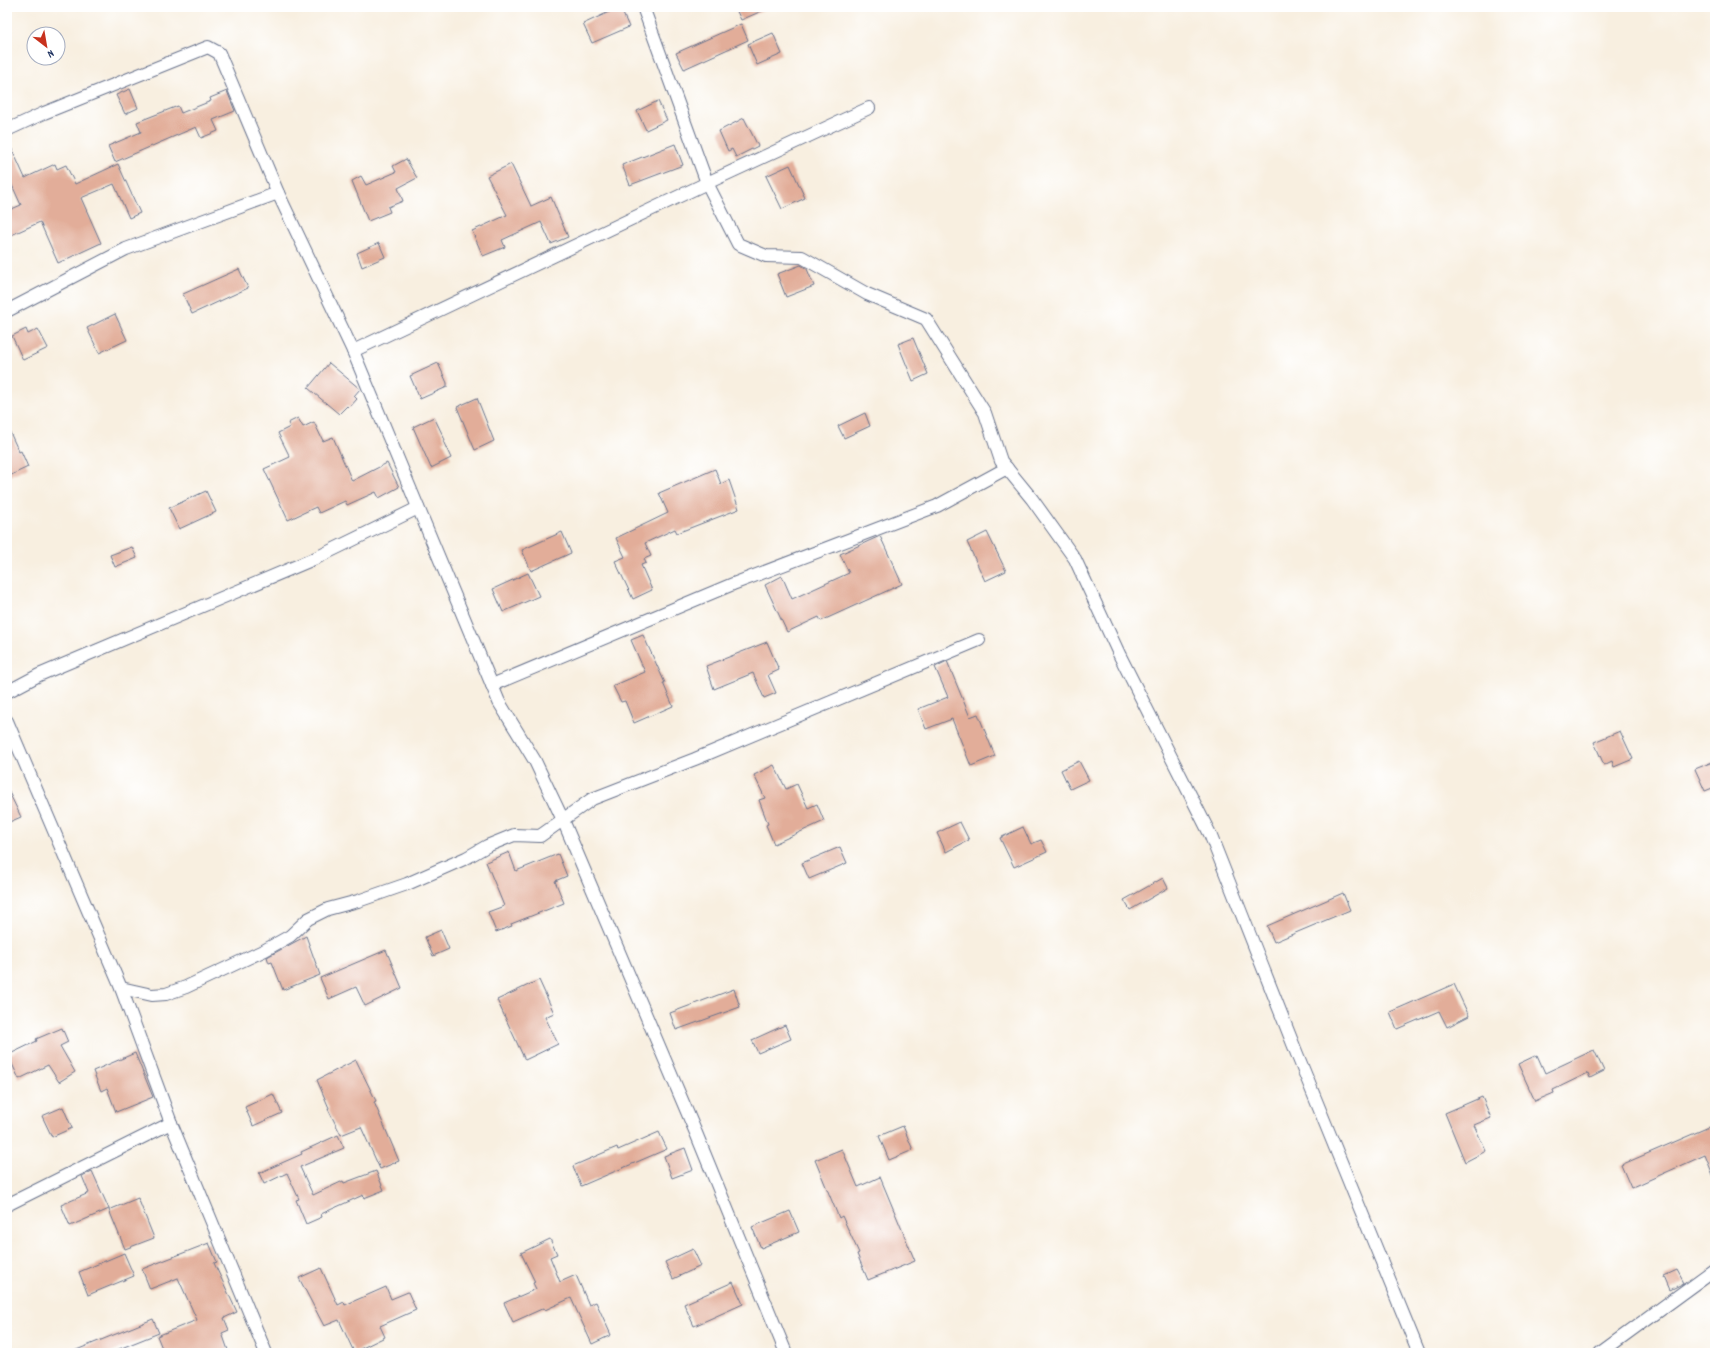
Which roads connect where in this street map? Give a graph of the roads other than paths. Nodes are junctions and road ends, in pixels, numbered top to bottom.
1 (643, 7) edge
2 (870, 108) dead end
3 (7, 130) edge
4 (707, 183) junction
5 (278, 192) junction
6 (7, 311) edge
7 (353, 351) junction
8 (1007, 468) junction
9 (418, 508) junction
10 (979, 640) dead end
11 (492, 685) junction
12 (7, 692) edge
13 (7, 721) edge
14 (563, 820) junction
15 (122, 988) junction
16 (170, 1123) junction
17 (7, 1205) edge
18 (1715, 1268) edge
19 (266, 1353) edge
20 (786, 1353) edge
21 (1419, 1353) edge
22 (1600, 1353) edge

1 - 4 street
2 - 4 street
3 - 5 street
4 - 7 street
4 - 8 street
5 - 6 street
5 - 7 street
7 - 9 street
8 - 11 street
8 - 21 street
9 - 11 street
9 - 12 street
10 - 14 street
11 - 14 street
13 - 15 street
14 - 15 street
14 - 20 street
15 - 16 street
16 - 17 street
16 - 19 street
18 - 22 street

